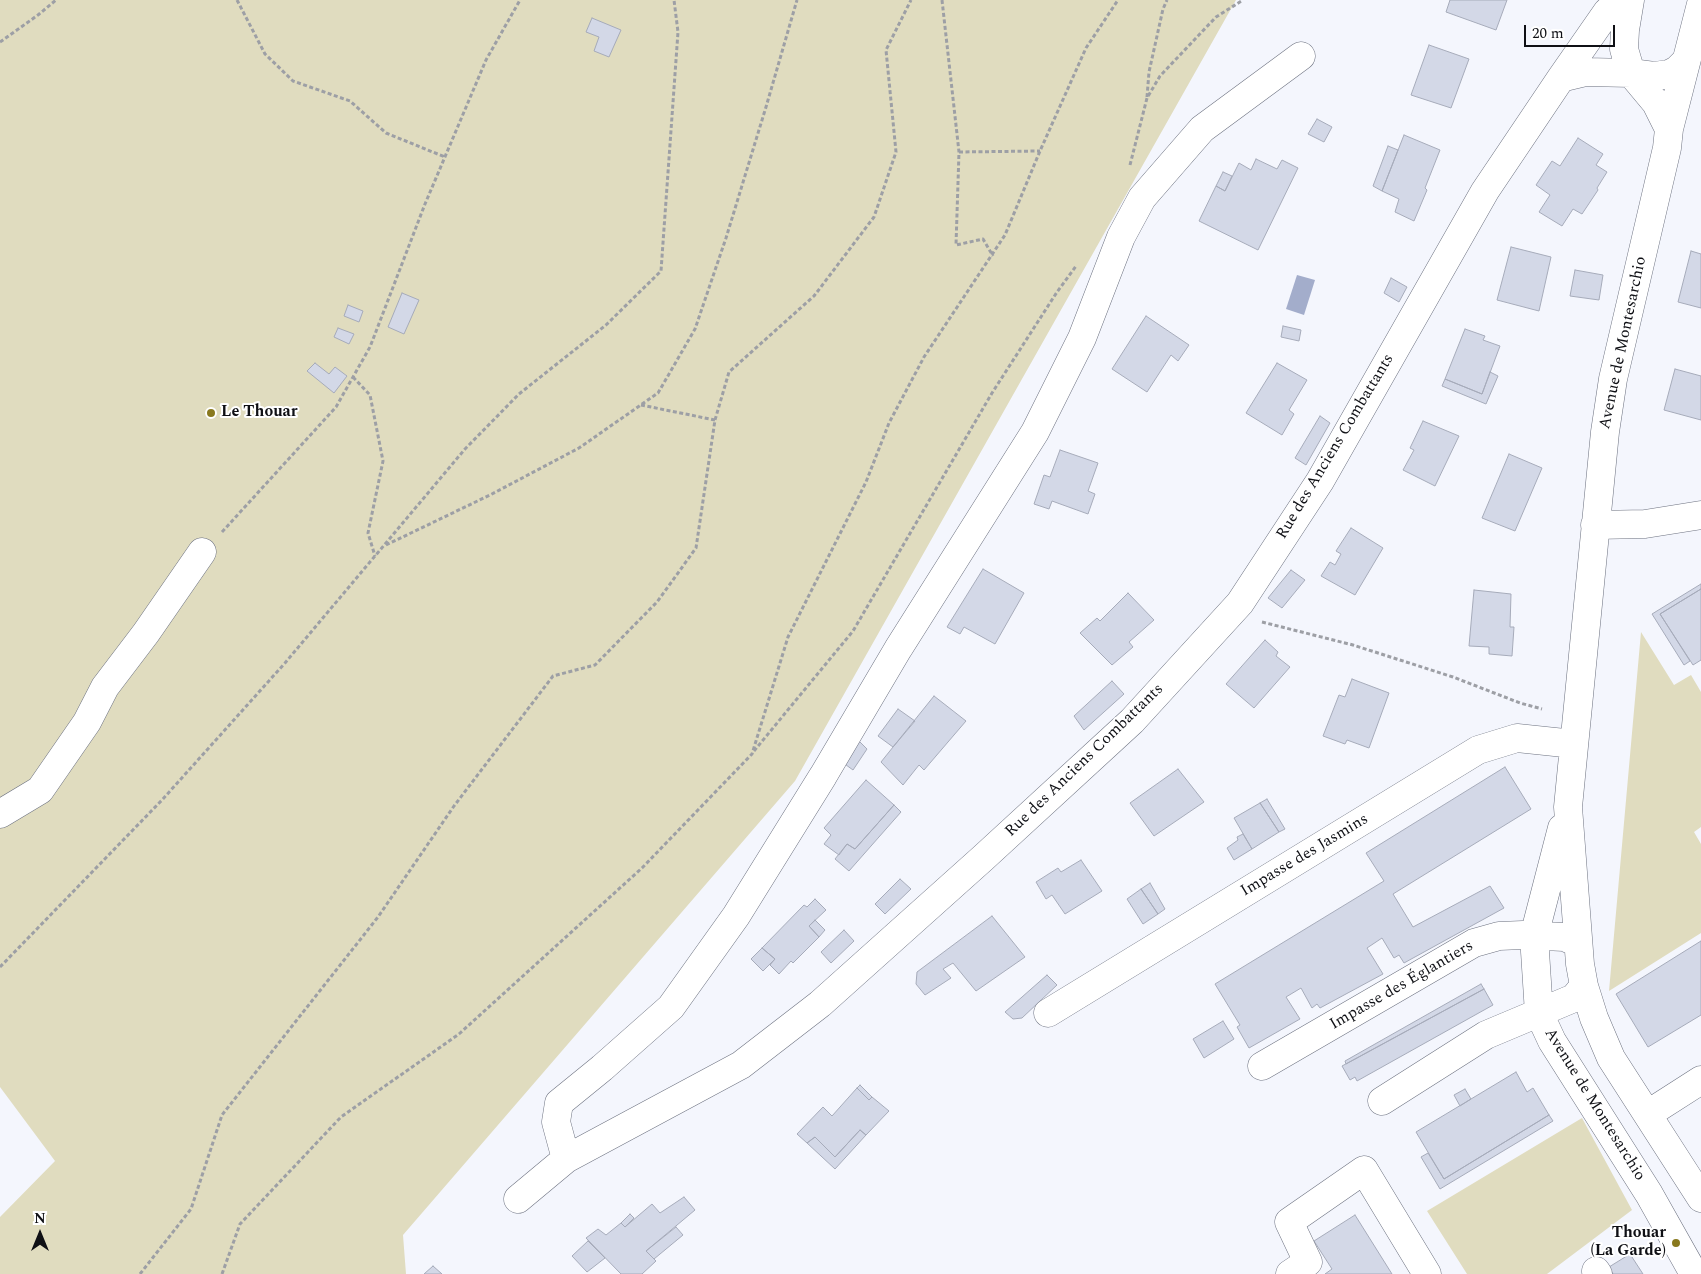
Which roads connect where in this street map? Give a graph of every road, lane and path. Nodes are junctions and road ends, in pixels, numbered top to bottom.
1 (56, 0) edge
2 (237, 0) edge
3 (520, 0) edge
4 (674, 0) edge
5 (797, 0) edge
6 (911, 0) edge
7 (942, 0) edge
8 (1118, 0) edge
9 (1167, 0) edge
10 (1243, 0) edge
11 (1622, 0) edge
12 (1630, 0) edge
13 (1697, 5) edge
14 (0, 42) edge
15 (1301, 56) dead end
16 (1686, 62) junction
17 (1631, 73) junction
18 (1561, 78) junction
19 (1147, 98) junction
20 (1669, 129) junction
21 (1040, 151) junction
22 (960, 152) junction
23 (445, 157) junction
24 (1129, 169) dead end
25 (1114, 255) junction
26 (993, 256) junction
27 (353, 377) junction
28 (640, 405) junction
29 (716, 420) junction
30 (1701, 515) edge
31 (1595, 525) junction
32 (383, 547) junction
33 (202, 552) joint
34 (376, 556) junction
35 (1257, 577) junction
36 (1575, 731) junction
37 (752, 754) junction
38 (1568, 807) junction
39 (0, 814) edge
40 (1534, 936) junction
41 (1578, 944) junction
42 (0, 967) edge
43 (1584, 986) junction
44 (1048, 1013) dead end
45 (1539, 1013) junction
46 (1262, 1066) dead end
47 (1701, 1080) edge
48 (1382, 1101) dead end
49 (1648, 1114) junction
50 (566, 1159) junction
51 (518, 1198) dead end
52 (1701, 1198) edge
53 (140, 1274) edge
54 (222, 1274) edge
55 (1290, 1274) edge
56 (1427, 1274) edge
57 (1694, 1274) edge

1 - 14 path
2 - 23 path
3 - 23 path
4 - 32 path
5 - 28 path
6 - 29 path
7 - 22 path
8 - 21 path
9 - 19 path
10 - 19 path
11 - 18 street, Rue des Anciens Combattants
12 - 17 street
13 - 16 street, Avenue de Montesarchio
15 - 25 street
16 - 17 street
16 - 20 street, Avenue de Montesarchio
17 - 18 street
17 - 20 street
18 - 35 street, Rue des Anciens Combattants
19 - 24 path
20 - 31 street, Avenue de Montesarchio
21 - 22 path
21 - 26 path
22 - 26 path
23 - 27 path
25 - 37 path
25 - 50 street
26 - 37 path
27 - 33 path
27 - 34 path
28 - 29 path
28 - 32 path
29 - 53 path
30 - 31 street
31 - 36 street, Avenue de Montesarchio
32 - 34 path
33 - 39 street
34 - 42 path
35 - 36 path
35 - 50 street, Rue des Anciens Combattants
36 - 38 street, Avenue de Montesarchio
36 - 44 street, Impasse des Jasmins
37 - 54 path
38 - 40 street, Avenue de Montesarchio
38 - 41 street, Avenue de Montesarchio
40 - 41 street, Impasse des Églantiers
40 - 45 street, Avenue de Montesarchio
40 - 46 street, Impasse des Églantiers
41 - 43 street, Avenue de Montesarchio
43 - 45 street
43 - 49 street, Avenue de Montesarchio
45 - 48 street
45 - 57 street, Avenue de Montesarchio
47 - 49 street
49 - 52 street, Avenue de Montesarchio
50 - 51 street, Rue des Anciens Combattants
55 - 56 street

